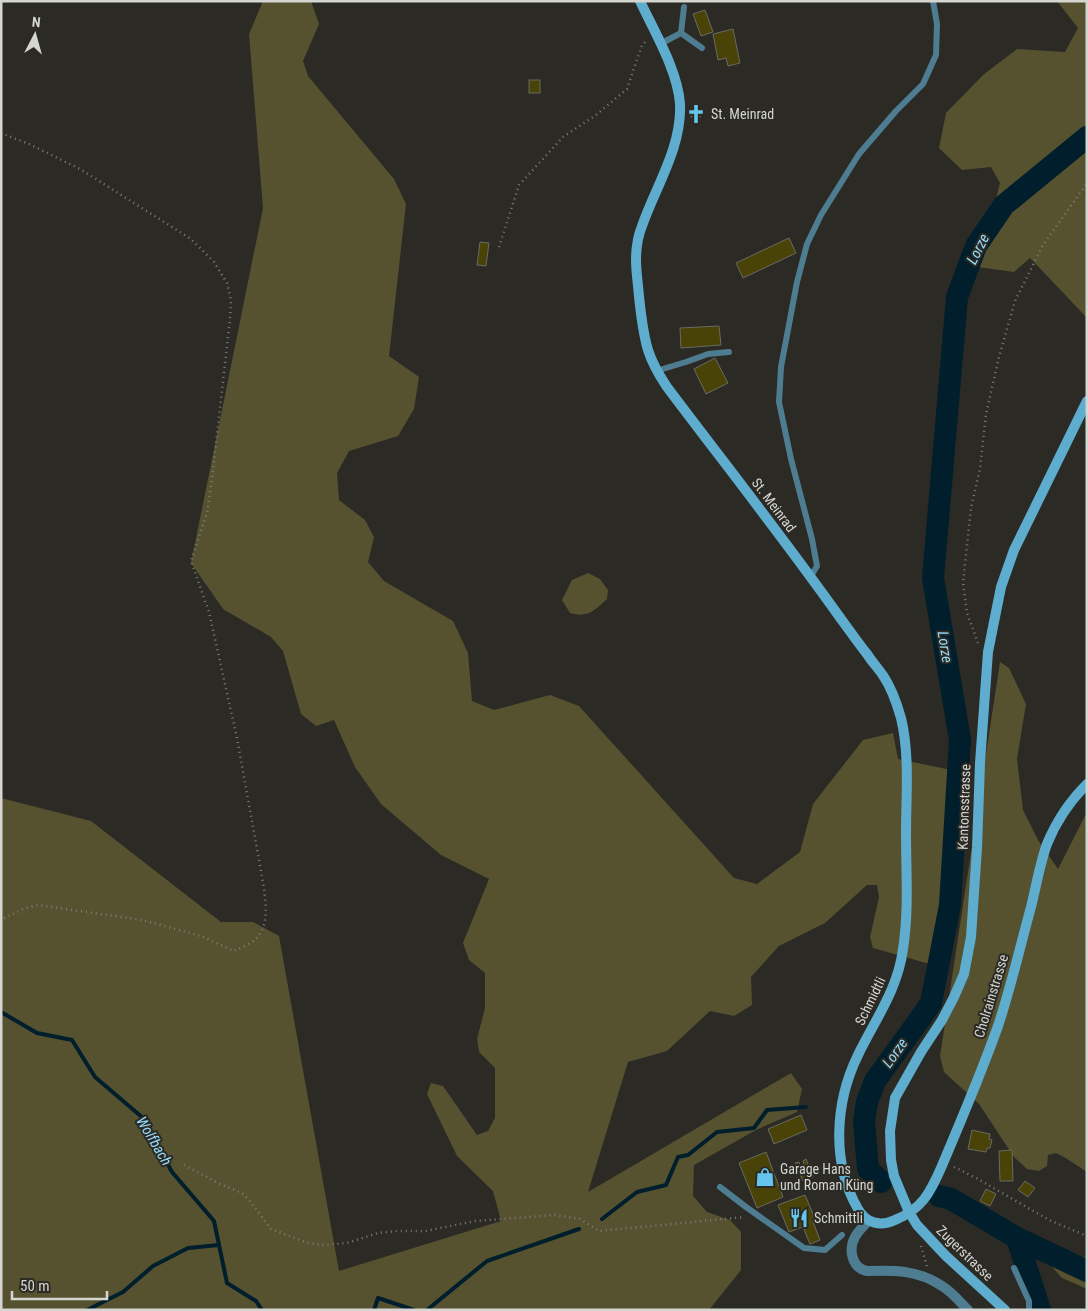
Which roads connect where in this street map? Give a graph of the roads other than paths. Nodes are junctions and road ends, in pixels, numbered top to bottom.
1 (640, 1) edge
2 (933, 1) edge
3 (684, 7) dead end
4 (681, 33) junction
5 (660, 44) junction
6 (702, 48) dead end
7 (729, 352) dead end
8 (656, 371) junction
9 (1087, 401) edge
10 (811, 576) junction
11 (904, 736) joint
12 (1087, 784) edge
13 (720, 1187) dead end
14 (909, 1212) junction
15 (868, 1221) junction
16 (842, 1235) dead end
17 (1014, 1268) dead end
18 (968, 1310) edge
19 (1004, 1310) edge
20 (1029, 1310) edge

1 - 5 street, St. Meinrad
2 - 10 lane
3 - 4 lane
4 - 5 lane
4 - 6 lane
5 - 8 street, St. Meinrad
7 - 8 lane
8 - 10 street, St. Meinrad
9 - 14 street, Kantonsstrasse
10 - 11 street, St. Meinrad
11 - 15 street, Schmidtli
12 - 14 street, Cholrainstrasse
13 - 16 lane
14 - 15 street
14 - 19 street, Zugerstrasse
15 - 18 street
17 - 20 lane

